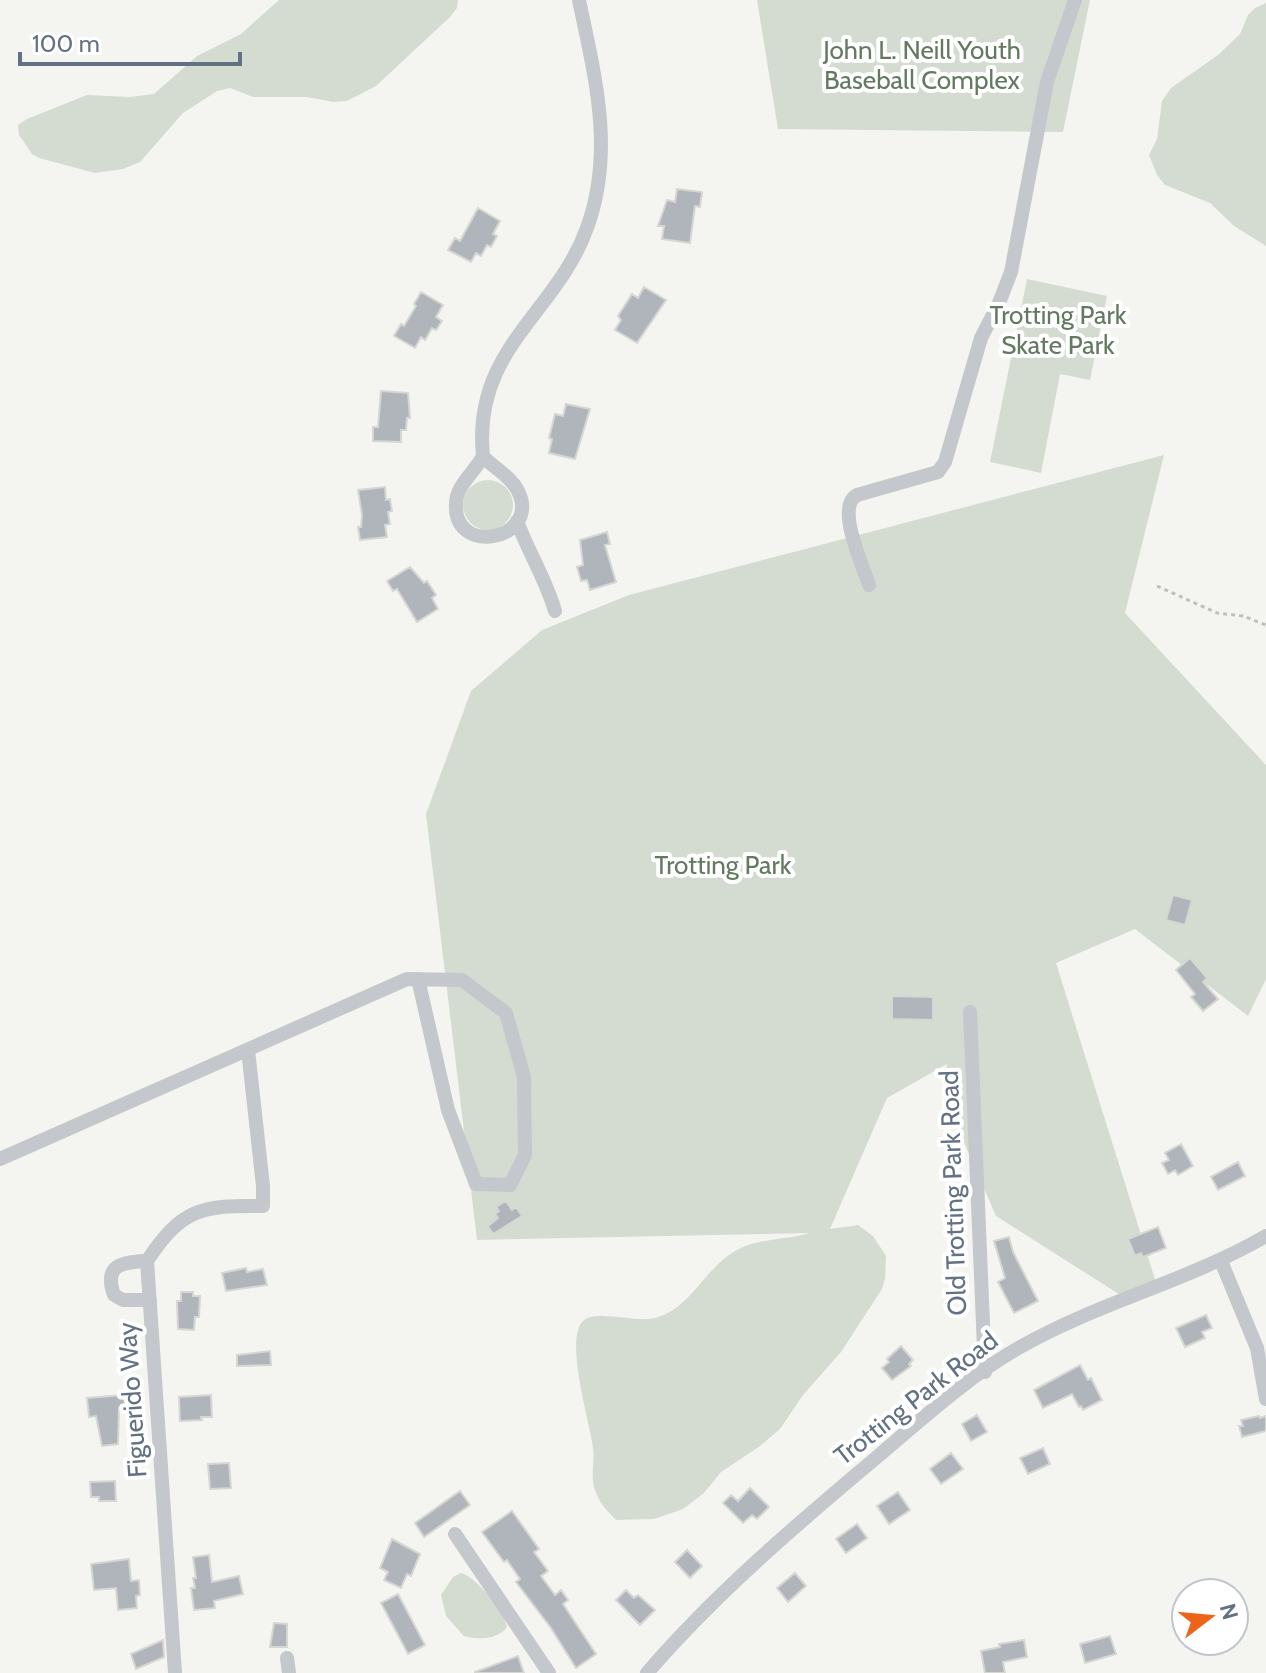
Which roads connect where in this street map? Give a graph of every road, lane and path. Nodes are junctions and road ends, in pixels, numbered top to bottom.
1 (579, 0) edge
2 (1075, 0) edge
3 (483, 456) junction
4 (517, 521) junction
5 (869, 585) dead end
6 (1157, 586) dead end
7 (555, 611) dead end
8 (1266, 625) edge
9 (418, 979) junction
10 (970, 1012) dead end
11 (248, 1050) junction
12 (0, 1159) edge
13 (1266, 1236) edge
14 (147, 1261) junction
15 (1221, 1261) junction
16 (150, 1300) junction
17 (985, 1372) junction
18 (1266, 1399) edge
19 (455, 1534) dead end
20 (175, 1673) edge
21 (549, 1673) edge
22 (647, 1673) edge

1 - 3 street
2 - 5 street
3 - 4 street
3 - 4 street
4 - 7 street
6 - 8 path
9 - 9 street
9 - 11 street
10 - 17 street, Old Trotting Park Road
11 - 12 street
11 - 14 street
13 - 15 street, Trotting Park Road
14 - 16 street, Figuerido Way
14 - 16 street
15 - 17 street, Trotting Park Road
15 - 18 street
16 - 20 street, Figuerido Way
17 - 22 street, Trotting Park Road
19 - 21 street

